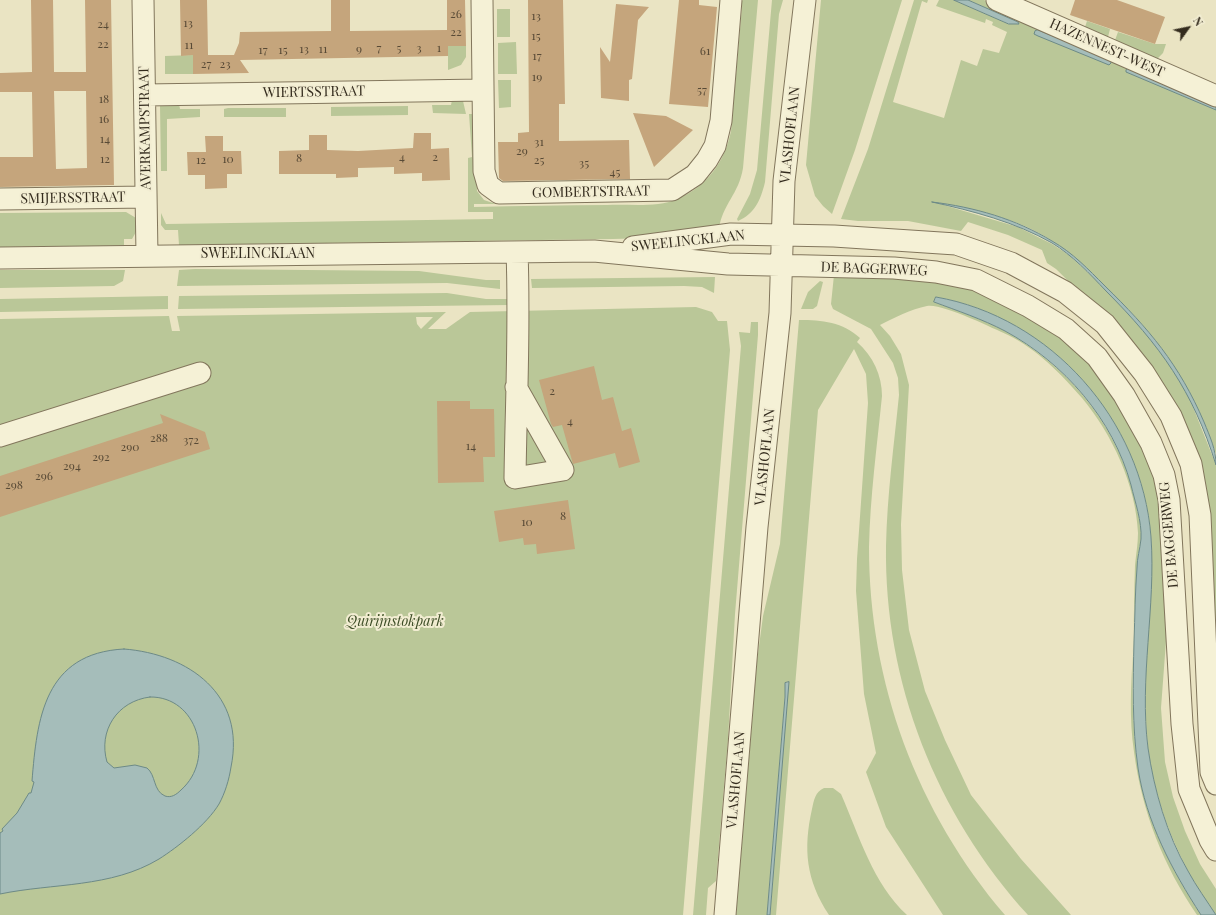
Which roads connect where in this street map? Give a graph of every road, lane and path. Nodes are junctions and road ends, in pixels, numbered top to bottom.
1 (143, 0) edge
2 (482, 0) edge
3 (731, 0) edge
4 (805, 0) edge
5 (997, 0) edge
6 (483, 90) junction
7 (145, 95) junction
8 (1216, 96) edge
9 (146, 197) junction
10 (0, 199) edge
11 (782, 236) junction
12 (594, 251) junction
13 (517, 252) junction
14 (147, 255) junction
15 (0, 258) edge
16 (782, 266) junction
17 (200, 373) dead end
18 (516, 387) dead end
19 (0, 436) edge
20 (1216, 784) edge
21 (1216, 850) edge
22 (725, 915) edge

1 - 7 street, AVERKAMPSTRAAT
2 - 6 street, GOMBERTSTRAAT
3 - 6 street, GOMBERTSTRAAT
4 - 11 street, VLASHOFLAAN
5 - 8 street, HAZENNEST-WEST
6 - 7 street, WIERTSSTRAAT
7 - 9 street, AVERKAMPSTRAAT
9 - 10 street, SMIJERSSTRAAT
9 - 14 street, AVERKAMPSTRAAT
11 - 12 street, SWEELINCKLAAN
11 - 16 street, VLASHOFLAAN
11 - 20 street, DE BAGGERWEG
12 - 13 street, SWEELINCKLAAN
12 - 16 street, SWEELINCKLAAN
13 - 14 street, SWEELINCKLAAN
13 - 18 street
14 - 15 street, SWEELINCKLAAN
16 - 21 street, DE BAGGERWEG
16 - 22 street, VLASHOFLAAN
17 - 19 street

